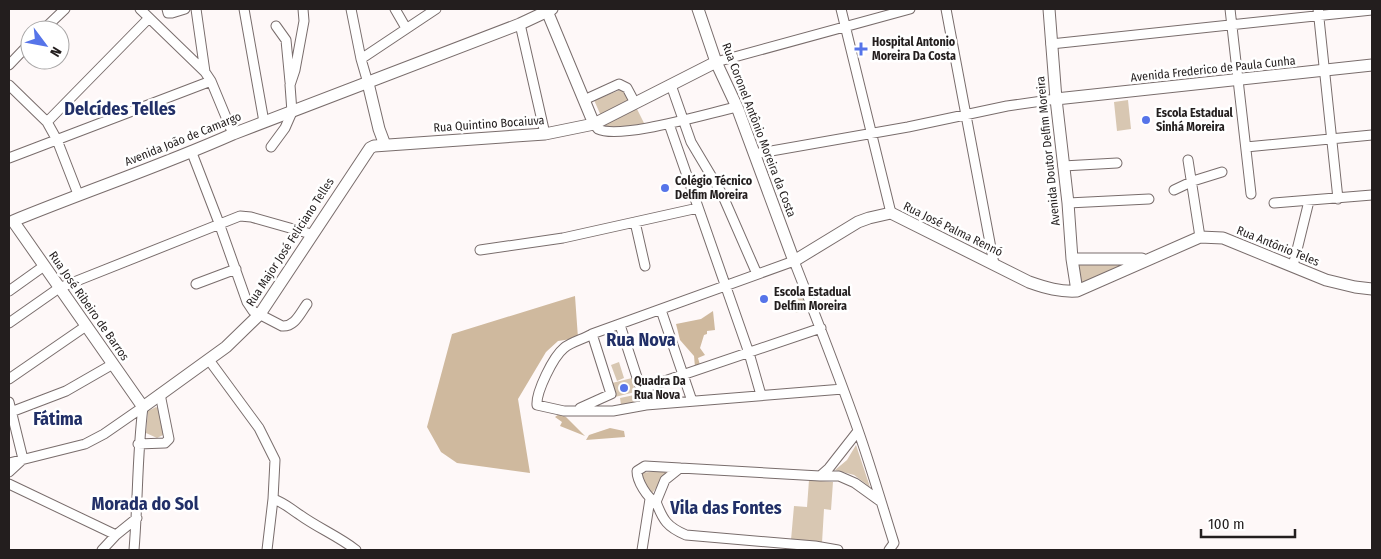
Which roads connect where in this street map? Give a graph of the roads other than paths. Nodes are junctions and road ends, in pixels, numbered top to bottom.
1 (65, 9) edge
2 (141, 9) edge
3 (167, 9) edge
4 (184, 9) edge
5 (196, 9) edge
6 (244, 9) edge
7 (303, 9) edge
8 (351, 9) edge
9 (436, 9) edge
10 (548, 9) edge
11 (698, 9) edge
12 (841, 9) edge
13 (910, 9) edge
14 (946, 9) edge
15 (1049, 9) edge
16 (1230, 9) edge
17 (398, 10) edge
18 (1372, 10) edge
19 (1318, 12) edge
20 (149, 18) junction
21 (53, 20) edge
22 (520, 24) junction
23 (1231, 24) junction
24 (276, 26) dead end
25 (845, 27) junction
26 (406, 28) junction
27 (300, 38) junction
28 (286, 40) junction
29 (1052, 44) junction
30 (20, 54) edge
31 (361, 59) junction
32 (716, 62) junction
33 (9, 65) edge
34 (1372, 65) edge
35 (1324, 70) junction
36 (205, 72) junction
37 (211, 80) junction
38 (1238, 80) junction
39 (368, 83) junction
40 (9, 85) edge
41 (290, 85) junction
42 (671, 85) junction
43 (1056, 99) junction
44 (584, 100) junction
45 (634, 103) junction
46 (737, 107) junction
47 (292, 112) junction
48 (966, 115) junction
49 (684, 120) junction
50 (47, 122) junction
51 (264, 122) junction
52 (594, 124) junction
53 (669, 124) junction
54 (871, 133) junction
55 (233, 134) junction
56 (545, 134) junction
57 (1372, 135) edge
58 (1332, 137) junction
59 (57, 140) junction
60 (384, 145) junction
61 (271, 147) dead end
62 (1246, 147) junction
63 (192, 153) junction
64 (754, 154) junction
65 (9, 158) edge
66 (1188, 160) dead end
67 (1117, 163) dead end
68 (1063, 166) junction
69 (1222, 172) dead end
70 (1193, 181) junction
71 (1174, 190) dead end
72 (78, 194) junction
73 (1251, 194) dead end
74 (1372, 194) edge
75 (1149, 199) dead end
76 (1338, 199) junction
77 (1309, 201) junction
78 (1068, 203) junction
79 (1274, 203) dead end
80 (698, 208) junction
81 (891, 213) junction
82 (11, 222) edge
83 (636, 222) junction
84 (220, 223) junction
85 (312, 234) junction
86 (1200, 237) junction
87 (480, 250) dead end
88 (1072, 259) junction
89 (1147, 259) junction
90 (794, 260) junction
91 (994, 264) junction
92 (44, 266) junction
93 (645, 266) dead end
94 (1293, 266) junction
95 (236, 269) junction
96 (757, 274) junction
97 (196, 284) dead end
98 (726, 286) junction
99 (59, 288) junction
100 (1372, 289) edge
101 (9, 291) edge
102 (1077, 291) junction
103 (306, 304) dead end
104 (661, 310) junction
105 (260, 314) junction
106 (9, 323) edge
107 (620, 325) junction
108 (86, 326) junction
109 (821, 328) junction
110 (592, 334) junction
111 (749, 353) junction
112 (208, 360) junction
113 (113, 364) junction
114 (684, 375) junction
115 (9, 379) edge
116 (641, 389) junction
117 (843, 389) junction
118 (160, 394) junction
119 (761, 395) junction
120 (692, 401) junction
121 (646, 405) junction
122 (10, 407) edge
123 (143, 407) junction
124 (575, 410) junction
125 (858, 431) junction
126 (138, 444) junction
127 (23, 459) junction
128 (9, 463) edge
129 (680, 468) junction
130 (9, 472) edge
131 (820, 476) junction
132 (9, 484) edge
133 (273, 499) junction
134 (653, 501) junction
135 (880, 501) junction
136 (137, 518) junction
137 (116, 535) junction
138 (891, 547) edge
139 (102, 550) edge
140 (134, 550) edge
141 (267, 550) edge
142 (356, 550) edge
143 (642, 550) edge
144 (838, 550) edge

1 - 21 street
2 - 20 street
3 - 4 street
5 - 36 street
6 - 51 street
7 - 27 street
8 - 31 street
9 - 26 street
10 - 22 main road, Avenida João de Camargo
10 - 44 main road
11 - 32 main road, Rua Coronel Antônio Moreira da Costa
12 - 25 street
13 - 25 street
14 - 48 street
15 - 29 main road, Avenida Doutor Delfim Moreira
16 - 23 street
17 - 26 street
18 - 19 street
19 - 23 street
19 - 35 street
20 - 36 street
20 - 50 street
22 - 39 main road, Avenida João de Camargo
22 - 56 street
23 - 29 street
23 - 38 street
24 - 28 street
25 - 32 street
25 - 54 street
26 - 31 street
27 - 28 street
27 - 41 street
28 - 41 street
29 - 43 main road, Avenida Doutor Delfim Moreira
30 - 33 street
31 - 39 street
32 - 42 main road, Rua Quintino Bocaiuva
32 - 46 main road, Rua Coronel Antônio Moreira da Costa
34 - 35 main road, Avenida Frederico de Paula Cunha
35 - 38 main road, Avenida Frederico de Paula Cunha
35 - 58 street
36 - 37 street
37 - 55 street
37 - 59 street
38 - 43 main road, Avenida Frederico de Paula Cunha
38 - 62 street
39 - 47 main road, Avenida João de Camargo
39 - 60 main road
40 - 50 street
41 - 47 street
42 - 45 main road, Rua Quintino Bocaiuva
42 - 49 street
43 - 48 street
43 - 68 main road, Avenida Doutor Delfim Moreira
44 - 45 street
44 - 52 main road
45 - 52 main road, Rua Quintino Bocaiuva
46 - 49 street
46 - 64 main road, Rua Coronel Antônio Moreira da Costa
47 - 51 main road, Avenida João de Camargo
47 - 61 street
48 - 54 street
48 - 91 street
49 - 53 street
49 - 96 street
50 - 59 street
51 - 55 main road, Avenida João de Camargo
52 - 53 street
52 - 56 main road, Rua Quintino Bocaiuva
53 - 80 street
54 - 64 street
54 - 81 street
55 - 63 main road, Avenida João de Camargo
56 - 60 main road, Rua Quintino Bocaiuva
57 - 58 street
58 - 62 street
58 - 76 street
59 - 65 street
59 - 72 street
60 - 85 main road, Rua Major José Feliciano Telles
62 - 73 street
63 - 72 main road, Avenida João de Camargo
63 - 84 street
64 - 90 main road, Rua Coronel Antônio Moreira da Costa
66 - 70 street
67 - 68 street
68 - 78 main road, Avenida Doutor Delfim Moreira
69 - 70 street
70 - 71 street
70 - 86 street
72 - 82 main road, Avenida João de Camargo
74 - 76 street
75 - 78 street
76 - 77 street
77 - 79 street
77 - 94 street
78 - 88 main road, Avenida Doutor Delfim Moreira
80 - 83 street
80 - 98 street
81 - 90 main road, Rua José Palma Rennó
81 - 91 main road, Rua José Palma Rennó
82 - 92 main road, Rua José Ribeiro de Barros
83 - 87 street
83 - 93 street
84 - 85 street
84 - 95 street
84 - 99 street
85 - 105 main road, Rua Major José Feliciano Telles
86 - 89 main road, Rua Antônio Teles
86 - 94 main road, Rua Antônio Teles
88 - 89 main road, Rua Antônio Teles
88 - 102 main road, Avenida Doutor Delfim Moreira
89 - 102 main road, Rua Antônio Teles
90 - 96 street
90 - 109 street
91 - 102 main road, Rua José Palma Rennó
92 - 99 main road, Rua José Ribeiro de Barros
92 - 101 street
94 - 100 main road, Rua Antônio Teles
95 - 97 street
95 - 105 street
96 - 98 street
98 - 104 street
98 - 111 street
99 - 106 street
99 - 108 main road, Rua José Ribeiro de Barros
103 - 105 street
104 - 107 street
104 - 114 street
105 - 112 main road, Rua Major José Feliciano Telles
107 - 110 street
107 - 116 street
108 - 113 main road, Rua José Ribeiro de Barros
108 - 115 street
109 - 111 street
109 - 117 street
110 - 124 street
110 - 124 street
111 - 114 street
111 - 119 street
112 - 118 main road, Rua Major José Feliciano Telles
112 - 133 street
113 - 122 street
113 - 123 main road, Rua José Ribeiro de Barros
114 - 116 street
114 - 120 street
116 - 121 street
117 - 119 street
117 - 125 street
118 - 123 main road, Rua Major José Feliciano Telles
118 - 126 street
119 - 120 street
120 - 121 street
121 - 124 street
122 - 127 street
123 - 126 street
123 - 127 street
125 - 131 street
125 - 135 street
126 - 136 street
127 - 128 street
127 - 130 street
129 - 131 street
129 - 134 street
129 - 134 street
131 - 135 street
132 - 137 street
133 - 141 street
133 - 142 street
134 - 143 street
134 - 144 street
135 - 138 street
136 - 137 street
136 - 140 street
137 - 139 street

